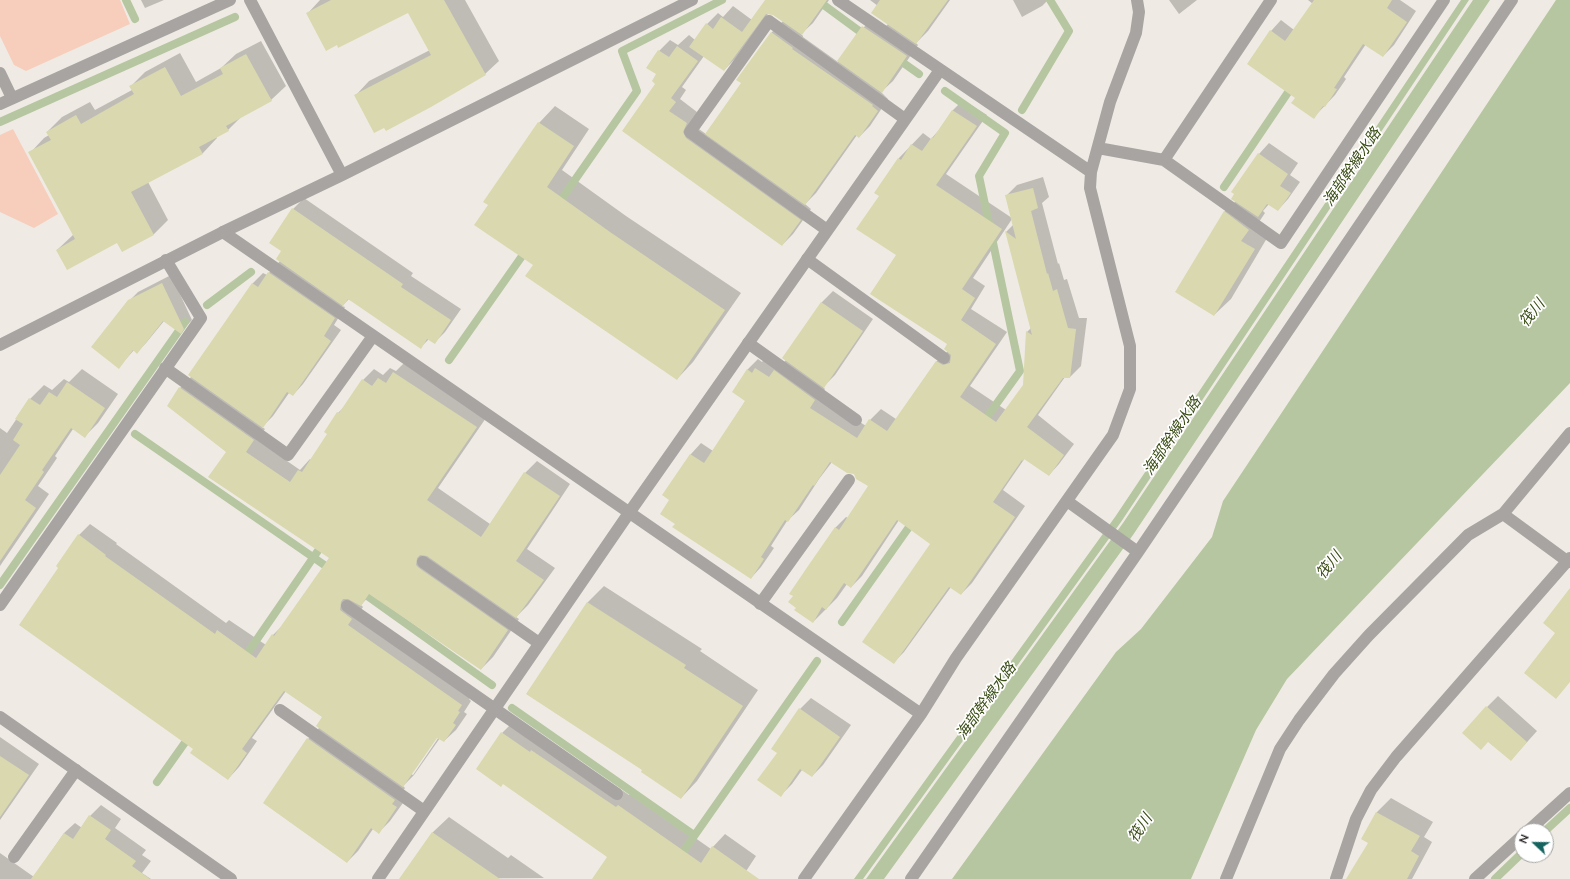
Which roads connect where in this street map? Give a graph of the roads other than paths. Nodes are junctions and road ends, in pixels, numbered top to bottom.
1 (230, 0) edge
2 (250, 0) edge
3 (692, 0) edge
4 (838, 0) edge
5 (1137, 0) edge
6 (1271, 0) edge
7 (1444, 0) edge
8 (1512, 0) edge
9 (940, 70) junction
10 (0, 73) edge
11 (12, 98) junction
12 (0, 104) edge
13 (905, 119) junction
14 (1098, 148) junction
15 (1164, 160) junction
16 (1091, 172) junction
17 (342, 175) junction
18 (827, 230) junction
19 (223, 232) junction
20 (166, 260) junction
21 (807, 260) junction
22 (373, 336) junction
23 (748, 343) junction
24 (0, 344) edge
25 (944, 358) dead end
26 (165, 368) junction
27 (856, 420) dead end
28 (1570, 433) edge
29 (849, 480) dead end
30 (1067, 500) junction
31 (629, 513) junction
32 (1503, 514) junction
33 (1134, 549) junction
34 (1569, 560) edge
35 (424, 562) dead end
36 (760, 604) junction
37 (0, 605) edge
38 (347, 606) dead end
39 (539, 643) junction
40 (494, 709) junction
41 (280, 710) dead end
42 (921, 714) junction
43 (0, 717) edge
44 (76, 770) junction
45 (1570, 793) edge
46 (617, 794) dead end
47 (424, 811) junction
48 (1537, 823) edge
49 (1514, 843) edge
50 (14, 857) dead end
51 (231, 879) edge
52 (378, 879) edge
53 (804, 879) edge
54 (911, 879) edge
55 (1226, 879) edge
56 (1336, 879) edge
57 (1475, 879) edge

1 - 11 street
2 - 17 street
3 - 17 street
4 - 9 street
5 - 14 street
6 - 15 street
7 - 15 street
8 - 33 street
9 - 13 street
9 - 16 street
10 - 11 street
11 - 12 street
13 - 18 street
13 - 18 street
14 - 15 street
14 - 16 street
16 - 30 street
17 - 19 street
18 - 21 street
19 - 20 street
19 - 22 street
20 - 24 street
20 - 26 street
21 - 23 street
21 - 25 street
22 - 26 street
22 - 31 street
23 - 27 street
23 - 31 street
26 - 37 street
28 - 32 street
29 - 36 street
30 - 33 street
30 - 42 street
31 - 36 street
31 - 39 street
32 - 34 street
32 - 55 street
33 - 54 street
34 - 56 street
35 - 39 street
36 - 42 street
38 - 40 street
39 - 40 street
40 - 46 street
40 - 47 street
41 - 47 street
42 - 53 street
43 - 44 street
44 - 50 street
44 - 51 street
45 - 48 street
47 - 52 street
49 - 57 street

